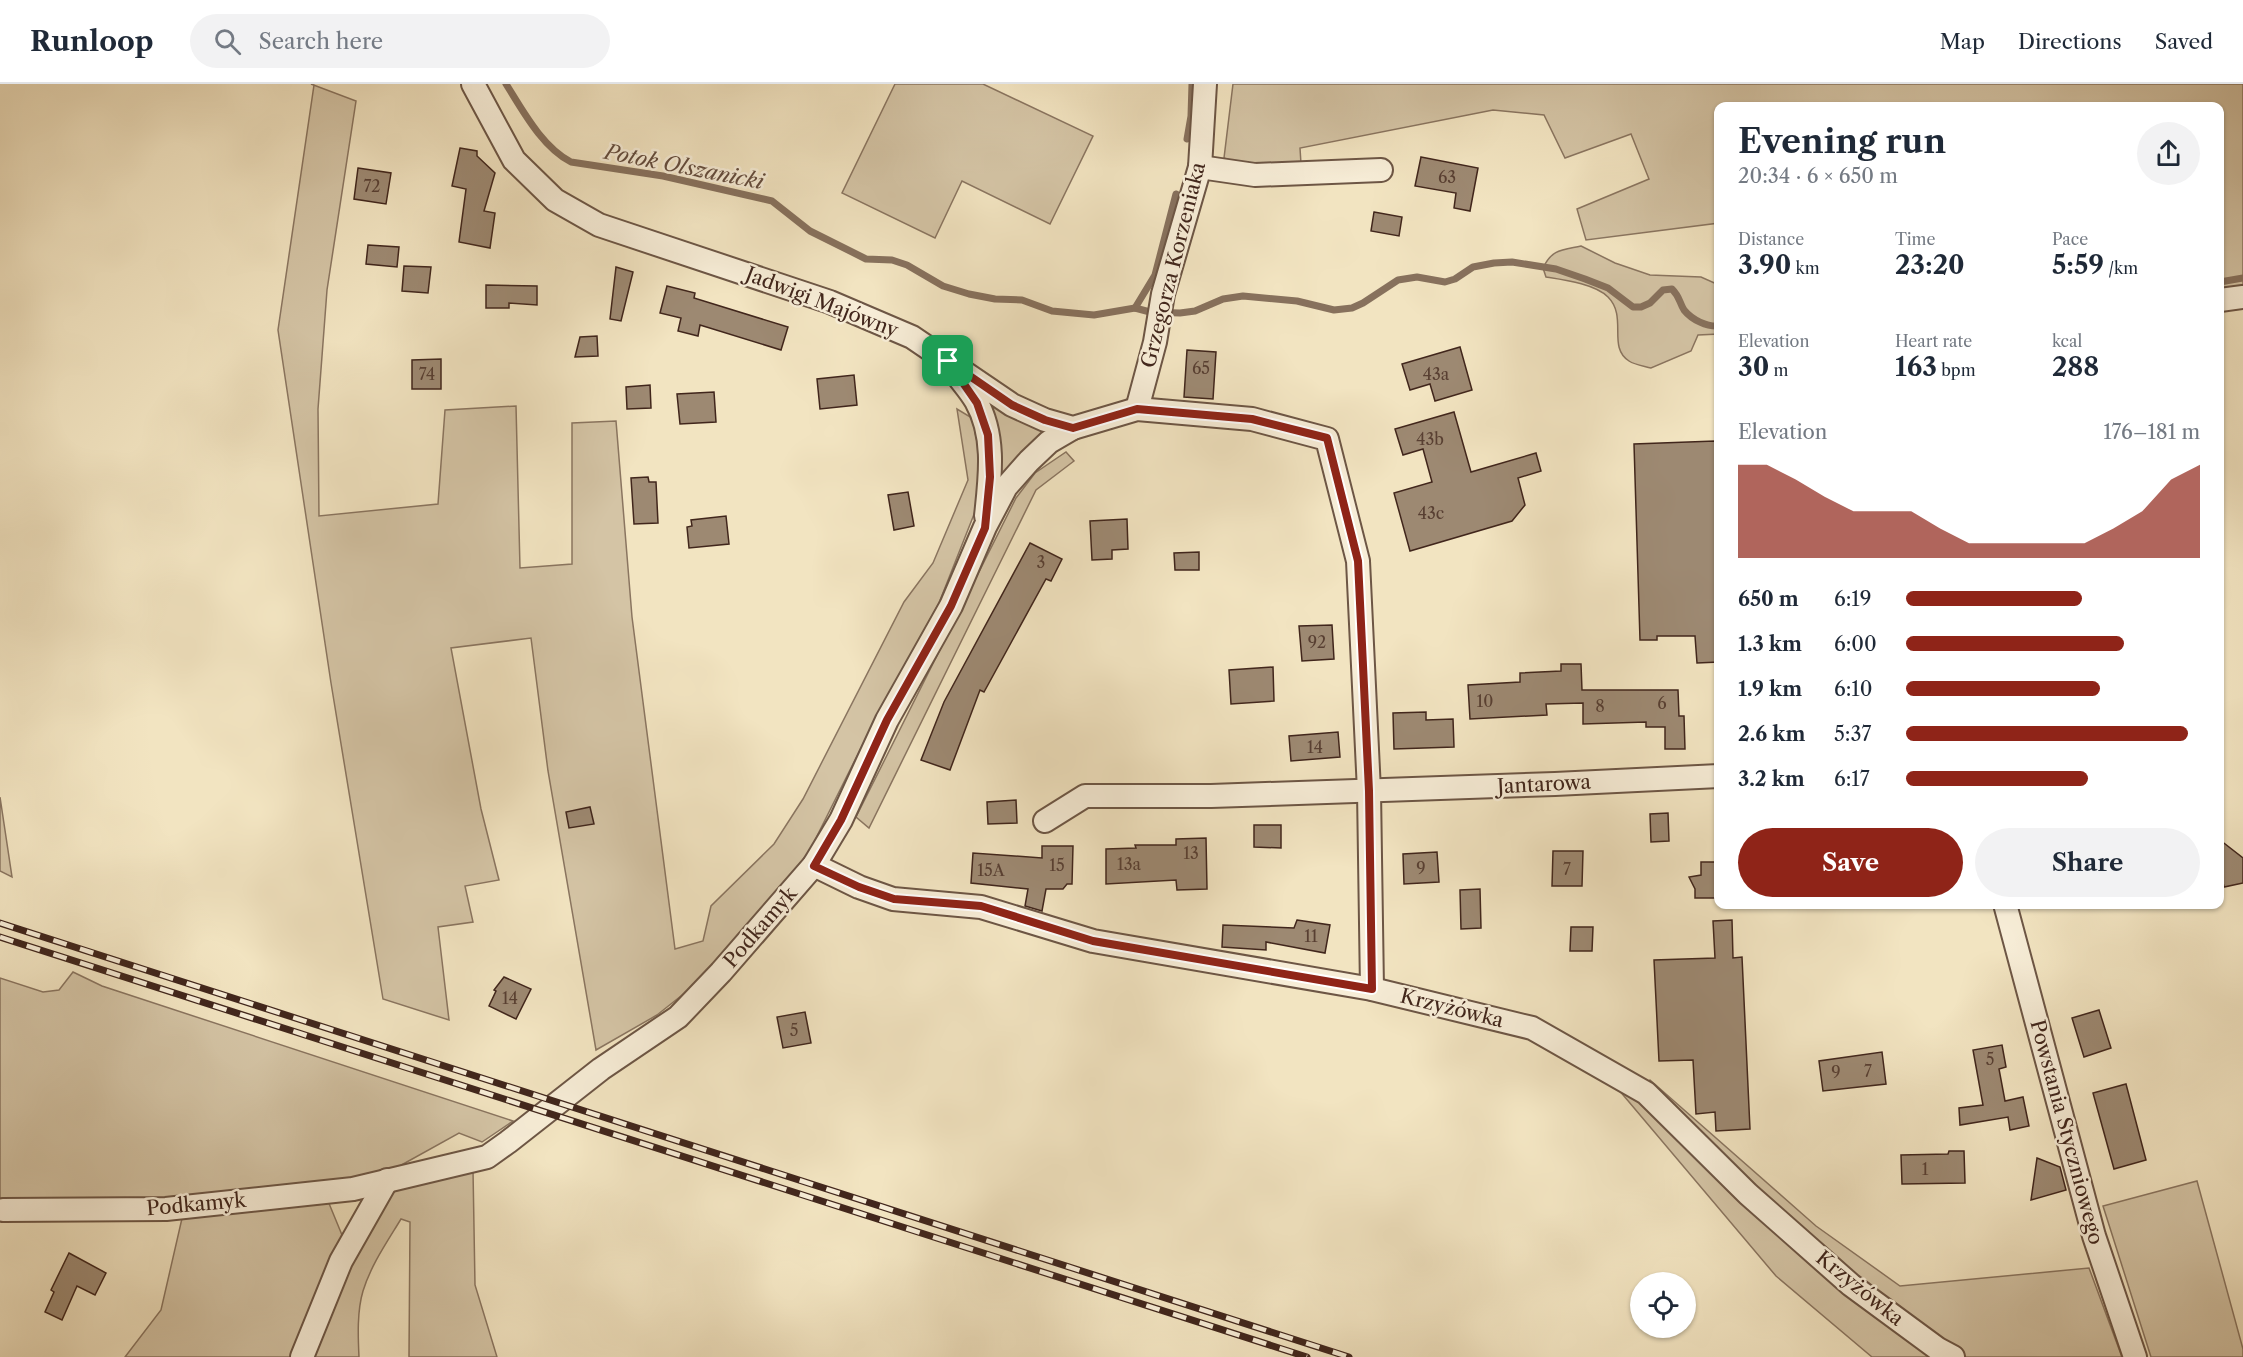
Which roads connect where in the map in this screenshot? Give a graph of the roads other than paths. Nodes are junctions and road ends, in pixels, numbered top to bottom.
1 (474, 84) edge
2 (1205, 84) edge
3 (1200, 167) junction
4 (1381, 171) dead end
5 (2243, 297) edge
6 (2224, 299) edge
7 (948, 361) junction
8 (1137, 409) junction
9 (1073, 428) junction
10 (985, 528) junction
11 (1714, 776) edge
12 (1369, 791) junction
13 (1045, 820) dead end
14 (814, 866) junction
15 (2006, 909) edge
16 (1372, 989) junction
17 (387, 1179) junction
18 (3, 1210) dead end
19 (302, 1357) edge
20 (1953, 1357) edge
21 (2135, 1357) edge

1 - 7 street, Jadwigi Majówny
2 - 3 street, Grzegorza Korzeniaka
3 - 4 street
3 - 8 street, Grzegorza Korzeniaka
5 - 6 street
7 - 9 street, Jadwigi Majówny
7 - 10 street, Podkamyk
8 - 9 street
8 - 12 street
9 - 10 street, Podkamyk
10 - 14 street, Podkamyk
11 - 12 street, Jantarowa
12 - 13 street, Jantarowa
12 - 16 street
14 - 16 street, Krzyżówka
14 - 17 street, Podkamyk
15 - 21 street, Powstania Styczniowego
16 - 20 street, Krzyżówka
17 - 18 street, Podkamyk
17 - 19 street

